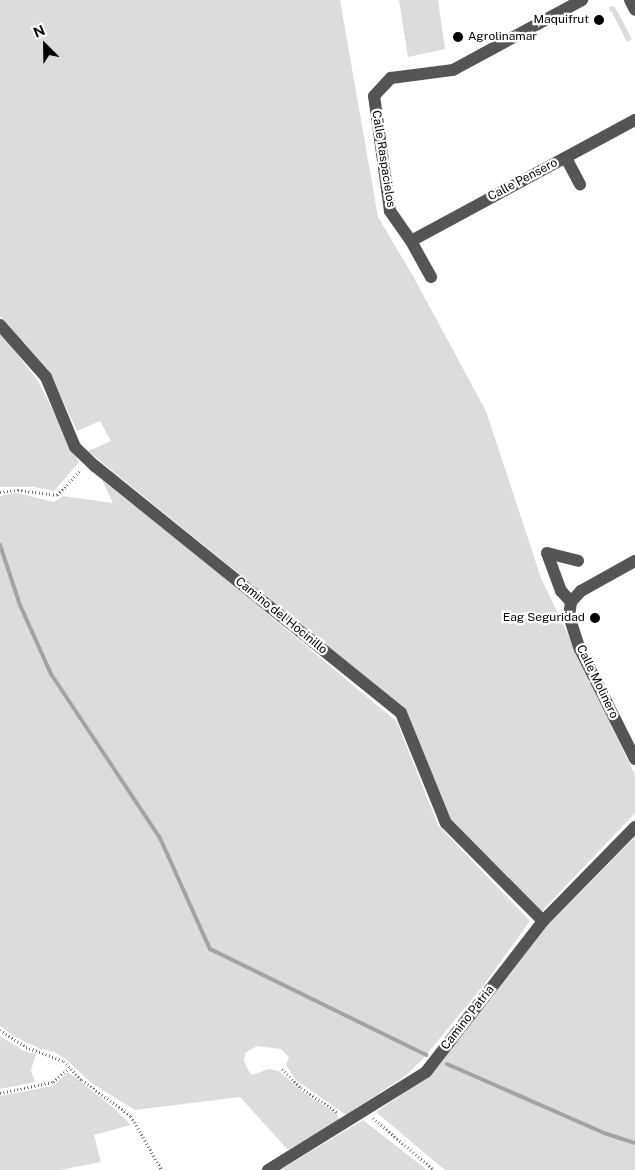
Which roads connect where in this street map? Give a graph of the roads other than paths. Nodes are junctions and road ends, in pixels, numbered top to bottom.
1 (582, 0) edge
2 (630, 0) edge
3 (635, 10) edge
4 (635, 120) edge
5 (566, 158) junction
6 (580, 184) dead end
7 (411, 241) junction
8 (431, 277) dead end
9 (0, 325) edge
10 (578, 560) dead end
11 (635, 561) edge
12 (570, 602) junction
13 (635, 759) edge
14 (635, 827) edge
15 (543, 921) junction
16 (268, 1170) edge

1 - 7 street, Calle Raspacielos
2 - 3 street
4 - 5 street, Calle Pensero
5 - 6 street
5 - 7 street, Calle Pensero
7 - 8 street
9 - 15 street, Camino del Hocinillo
10 - 12 street
11 - 12 street
12 - 13 street, Calle Molinero
14 - 15 street, Camino Patria
15 - 16 street, Camino Patria

